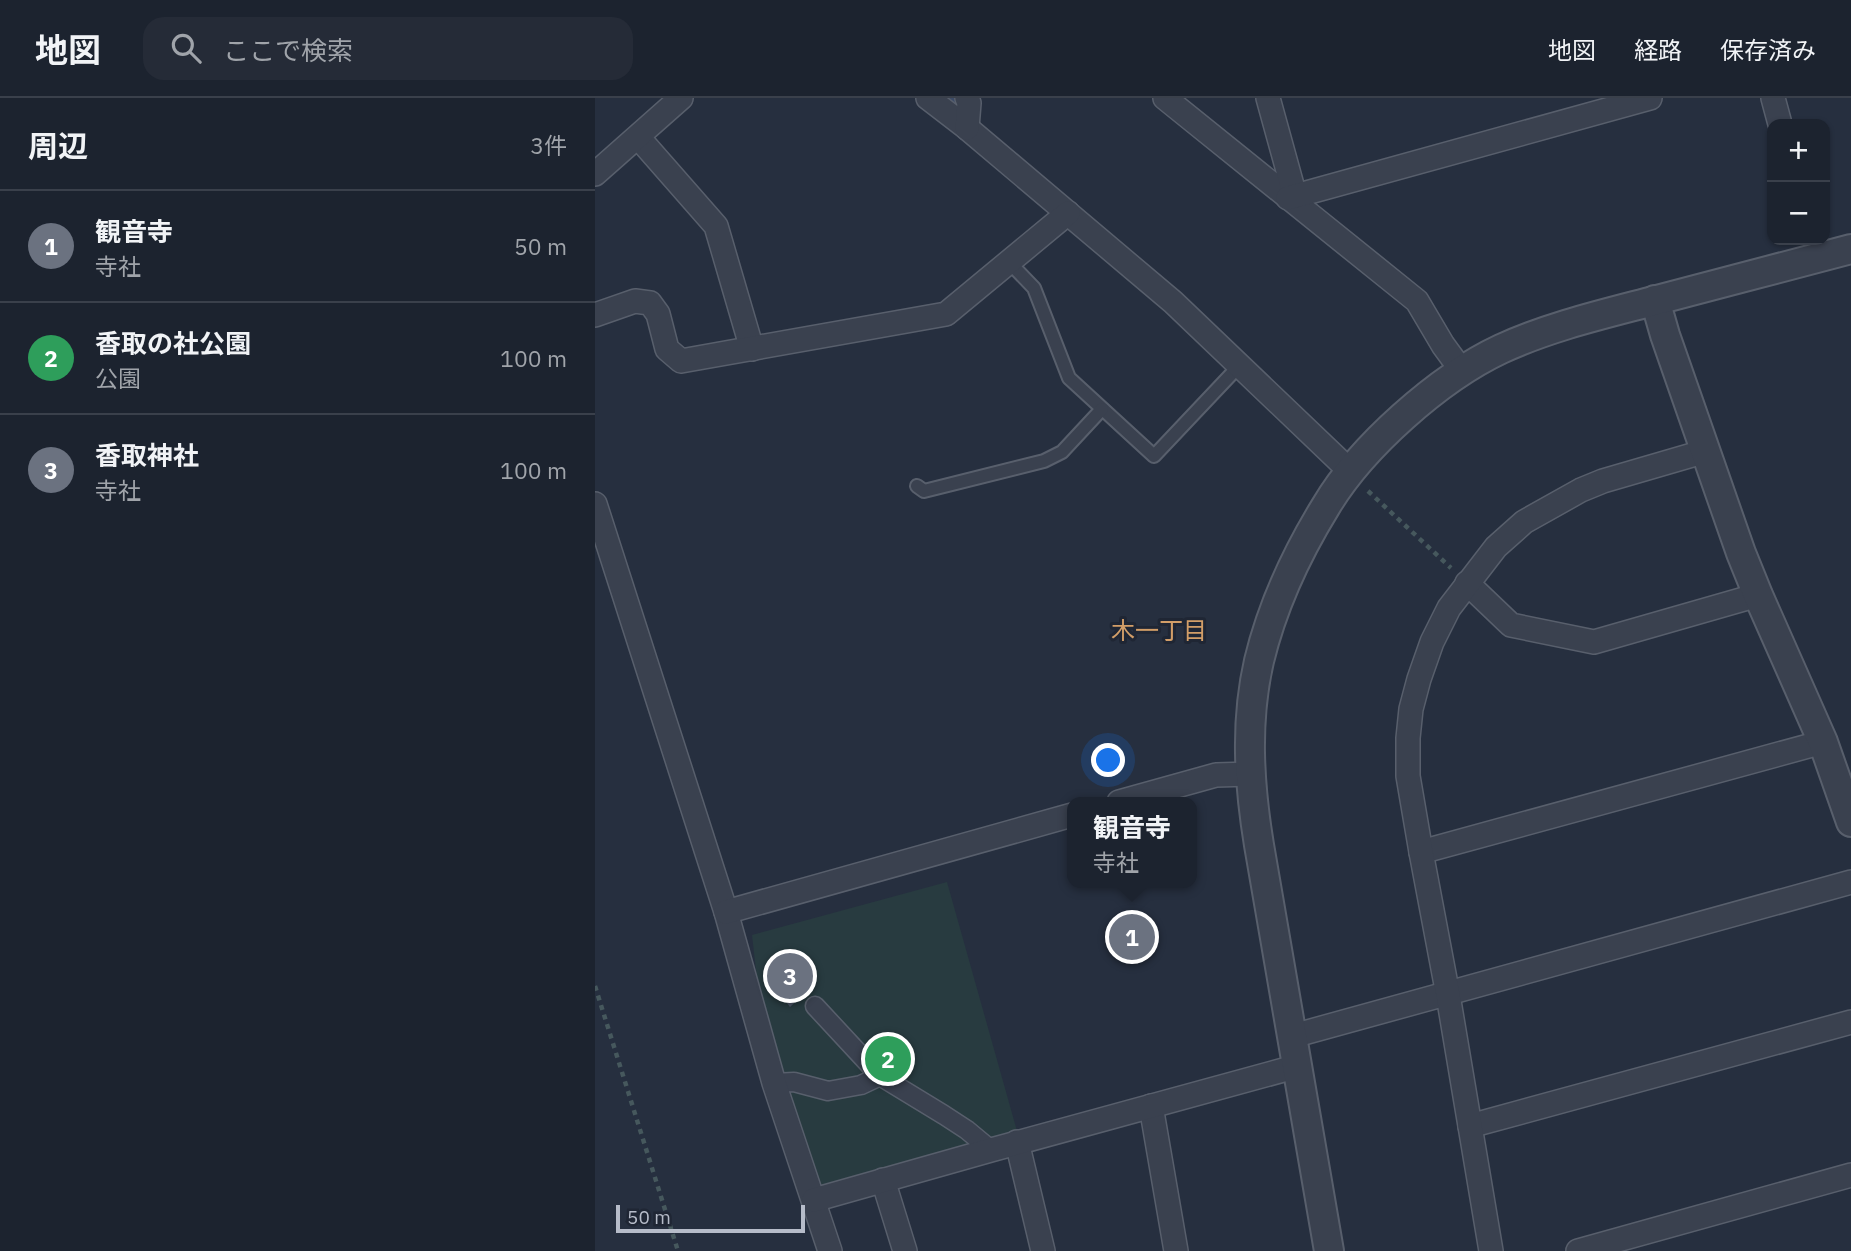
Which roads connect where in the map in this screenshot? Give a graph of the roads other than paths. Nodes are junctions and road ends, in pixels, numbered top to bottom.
1 (681, 98) edge
2 (928, 98) edge
3 (1165, 98) edge
4 (1268, 98) edge
5 (1650, 98) edge
6 (1773, 98) edge
7 (972, 100) edge
8 (1779, 119) edge
9 (967, 128) junction
10 (638, 137) junction
11 (595, 174) edge
12 (1292, 197) junction
13 (1068, 213) junction
14 (1814, 249) edge
15 (1851, 249) edge
16 (1009, 262) junction
17 (1655, 300) junction
18 (595, 314) edge
19 (752, 349) junction
20 (1240, 365) junction
21 (1462, 371) junction
22 (1102, 409) junction
23 (1706, 451) junction
24 (1359, 481) junction
25 (917, 486) dead end
26 (595, 505) edge
27 (1467, 583) junction
28 (1758, 595) junction
29 (1823, 742) junction
30 (1251, 774) junction
31 (1137, 797) edge
32 (1067, 817) edge
33 (1851, 822) edge
34 (1420, 852) junction
35 (1851, 882) edge
36 (726, 912) junction
37 (1448, 995) junction
38 (815, 1006) dead end
39 (1851, 1022) edge
40 (1293, 1036) junction
41 (1298, 1066) junction
42 (880, 1076) junction
43 (774, 1083) junction
44 (1151, 1106) junction
45 (1470, 1126) junction
46 (1017, 1142) junction
47 (991, 1150) junction
48 (1851, 1175) edge
49 (883, 1180) junction
50 (814, 1200) junction
51 (830, 1251) edge
52 (905, 1251) edge
53 (1043, 1251) edge
54 (1176, 1251) edge
55 (1329, 1251) edge
56 (1491, 1251) edge
57 (1578, 1251) edge

1 - 10 street
2 - 9 street
3 - 12 street
4 - 12 street
5 - 12 street
6 - 8 street
7 - 9 street
9 - 13 street
10 - 11 street
10 - 19 street
12 - 21 street
13 - 16 street
13 - 20 street
14 - 15 street
14 - 17 street
16 - 19 street
16 - 22 lane
17 - 21 street
17 - 23 street
18 - 19 street
20 - 22 lane
20 - 24 street
21 - 24 street
22 - 25 lane
23 - 27 street
23 - 28 street
24 - 30 street
26 - 36 street
27 - 28 street
27 - 34 street
28 - 29 street
29 - 33 street
29 - 34 street
30 - 31 street
30 - 40 street
32 - 36 street
34 - 37 street
35 - 37 street
36 - 43 street
37 - 40 street
37 - 45 street
38 - 42 street
39 - 45 street
40 - 41 street
41 - 44 street
41 - 55 street
42 - 43 street
42 - 47 street
43 - 50 street
44 - 46 street
44 - 54 street
45 - 56 street
46 - 47 street
46 - 53 street
47 - 49 street
48 - 57 street
49 - 50 street
49 - 52 street
50 - 51 street

